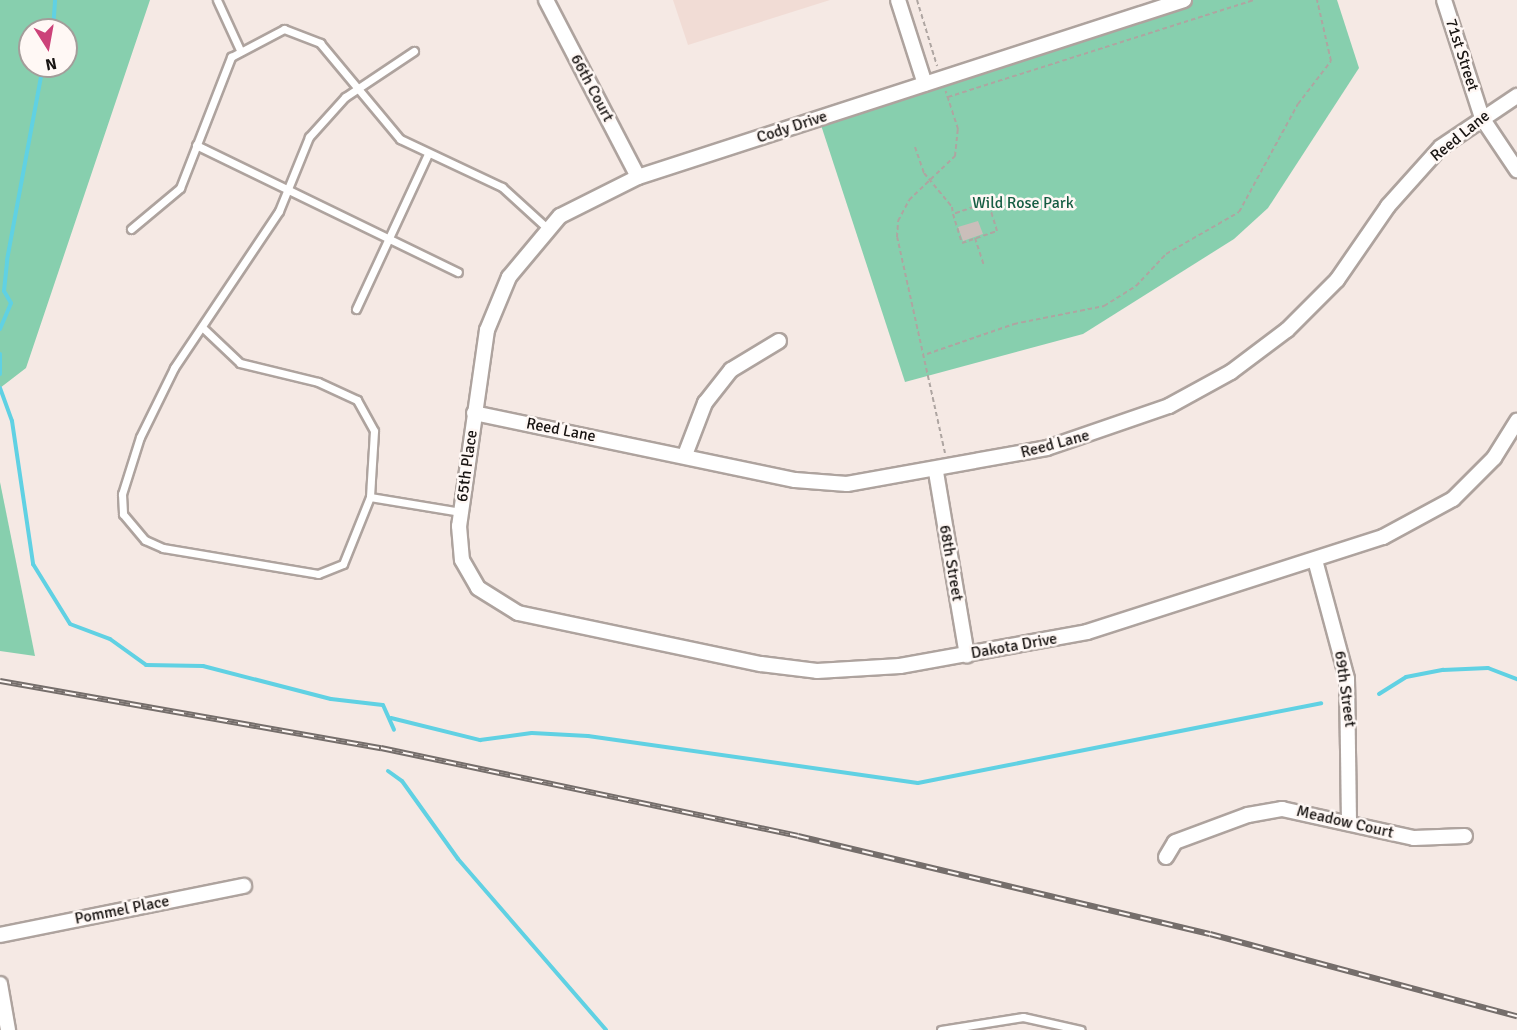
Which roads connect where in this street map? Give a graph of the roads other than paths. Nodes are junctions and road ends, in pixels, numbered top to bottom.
1 (217, 0) edge
2 (546, 0) edge
3 (898, 0) edge
4 (1184, 0) edge
5 (1444, 0) edge
6 (240, 50) junction
7 (414, 51) dead end
8 (925, 84) junction
9 (355, 90) junction
10 (1517, 96) edge
11 (1482, 117) junction
12 (196, 145) junction
13 (427, 156) junction
14 (1517, 170) edge
15 (638, 177) junction
16 (287, 193) junction
17 (547, 228) junction
18 (132, 229) dead end
19 (388, 240) junction
20 (458, 272) dead end
21 (356, 309) dead end
22 (202, 327) junction
23 (779, 341) dead end
24 (482, 355) joint
25 (474, 413) junction
26 (1517, 421) edge
27 (685, 455) junction
28 (936, 472) junction
29 (370, 497) junction
30 (461, 512) junction
31 (1315, 560) junction
32 (469, 575) joint
33 (967, 655) junction
34 (1349, 822) junction
35 (1465, 836) dead end
36 (1166, 857) dead end
37 (244, 886) dead end
38 (0, 935) edge
39 (0, 984) edge
40 (982, 1026) edge
41 (8, 1030) edge
42 (941, 1030) edge
43 (1081, 1030) edge

1 - 6 lane
2 - 15 street, 66th Court
3 - 8 street
4 - 8 street, Cody Drive
5 - 11 street, 71st Street
6 - 9 lane
6 - 12 lane
7 - 9 lane
8 - 15 street, Cody Drive
9 - 13 lane
9 - 16 lane
10 - 11 street, Reed Lane
11 - 14 street, 71st Street
11 - 28 street, Reed Lane
12 - 16 lane
12 - 18 lane
13 - 17 lane
13 - 19 lane
15 - 17 street, Cody Drive
16 - 19 lane
16 - 22 lane
17 - 24 street, Cody Drive
19 - 20 lane
19 - 21 lane
22 - 29 lane
22 - 29 lane
23 - 27 street
24 - 25 street, 65th Place
25 - 27 street, Reed Lane
25 - 30 street, 65th Place
26 - 31 street, Dakota Drive
27 - 28 street, Reed Lane
28 - 33 street, 68th Street
29 - 30 lane
30 - 32 street, 65th Place
31 - 33 street, Dakota Drive
31 - 34 street, 69th Street
32 - 33 street, Dakota Drive
34 - 35 street, Meadow Court
34 - 36 street, Meadow Court
37 - 38 street, Pommel Place
39 - 41 street
40 - 42 lane
40 - 43 lane

